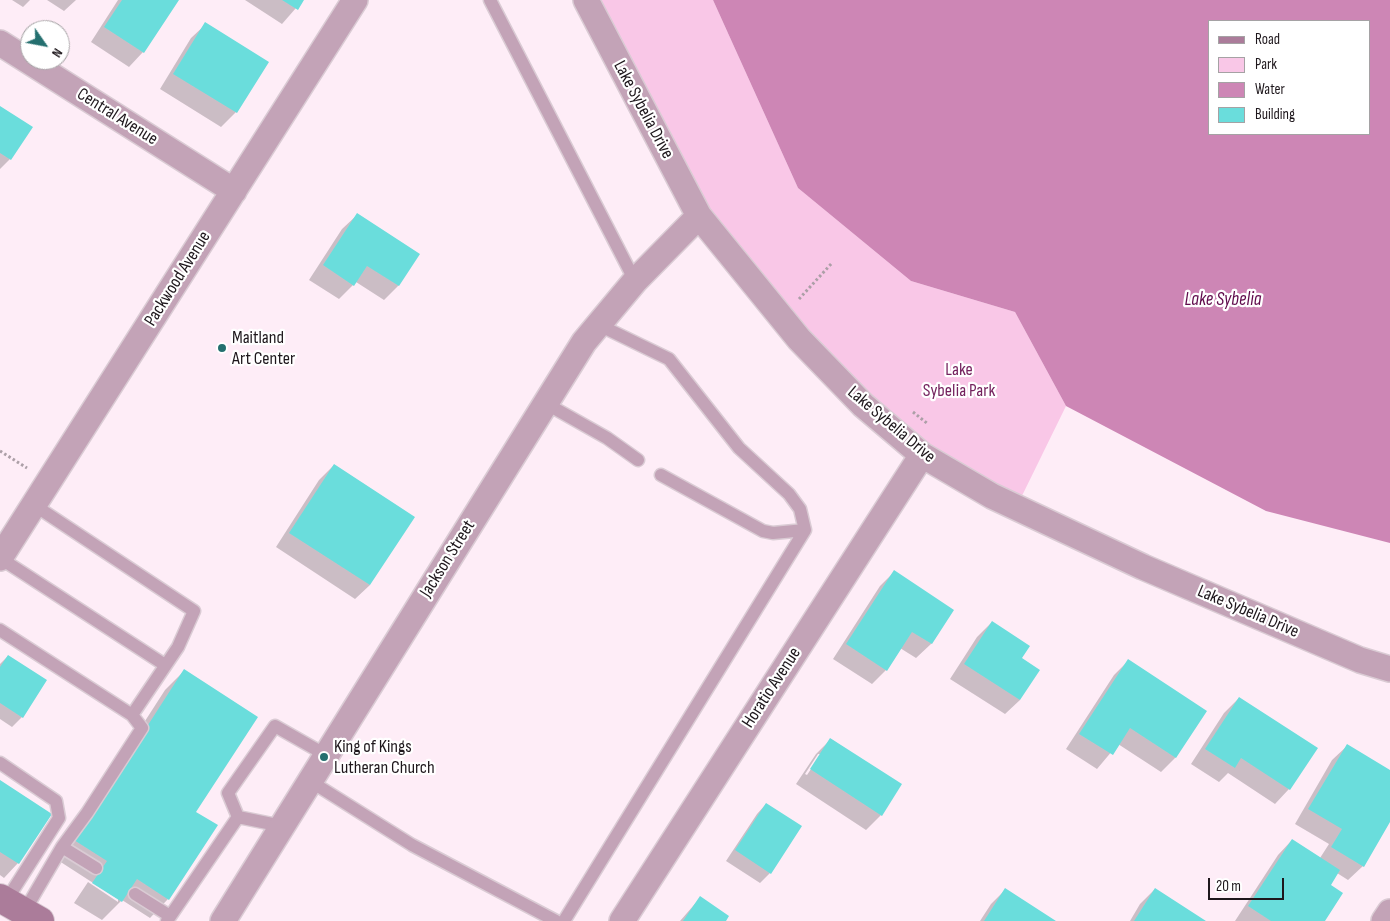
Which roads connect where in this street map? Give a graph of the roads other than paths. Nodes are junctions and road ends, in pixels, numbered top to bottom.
1 (355, 0) edge
2 (490, 0) edge
3 (586, 0) edge
4 (0, 43) edge
5 (234, 191) junction
6 (699, 216) junction
7 (635, 281) junction
8 (599, 325) junction
9 (546, 404) junction
10 (922, 456) junction
11 (638, 460) dead end
12 (661, 475) dead end
13 (34, 504) junction
14 (804, 530) junction
15 (0, 558) edge
16 (0, 630) edge
17 (166, 665) junction
18 (1390, 669) edge
19 (132, 715) junction
20 (326, 755) junction
21 (0, 763) edge
22 (310, 781) junction
23 (238, 817) junction
24 (282, 826) junction
25 (62, 847) junction
26 (96, 868) dead end
27 (134, 894) dead end
28 (17, 908) edge
29 (1390, 912) edge
30 (168, 919) edge
31 (223, 921) edge
32 (556, 921) edge
33 (564, 921) edge
34 (622, 921) edge
35 (1384, 921) edge

1 - 5 street, Packwood Avenue
2 - 7 lane
3 - 6 street, Lake Sybelia Drive
4 - 5 street, Central Avenue
5 - 13 street, Packwood Avenue
6 - 7 street, Jackson Street
6 - 10 street, Lake Sybelia Drive
7 - 8 street, Jackson Street
8 - 9 street, Jackson Street
8 - 14 lane
9 - 11 lane
9 - 20 street, Jackson Street
10 - 18 street, Lake Sybelia Drive
10 - 34 street, Horatio Avenue
12 - 14 lane
13 - 15 street, Packwood Avenue
13 - 17 lane
14 - 33 lane
15 - 17 lane
16 - 19 lane
17 - 19 lane
19 - 25 lane
20 - 22 street, Jackson Street
20 - 23 lane
21 - 28 lane
22 - 24 street, Jackson Street
22 - 32 lane
23 - 24 lane
23 - 30 lane
24 - 31 street, Jackson Street
25 - 26 lane
25 - 28 lane
27 - 30 lane
29 - 35 street

